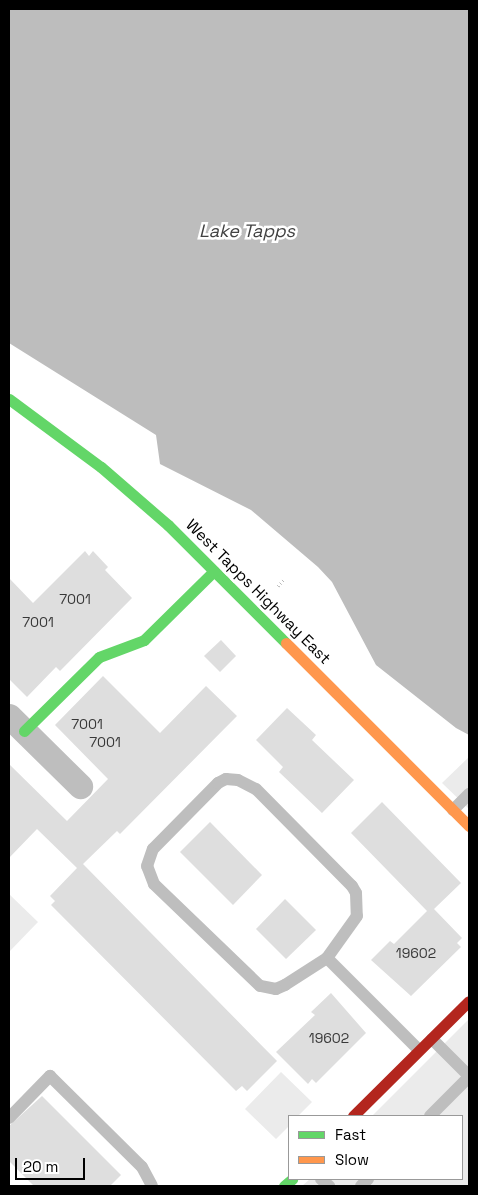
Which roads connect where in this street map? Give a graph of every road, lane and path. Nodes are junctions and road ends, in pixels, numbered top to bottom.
1 (9, 399) edge
2 (214, 571) junction
3 (284, 579) dead end
4 (278, 586) dead end
5 (16, 723) edge
6 (80, 786) dead end
7 (469, 794) edge
8 (453, 810) junction
9 (469, 826) edge
10 (326, 958) junction
11 (469, 1001) edge
12 (432, 1039) junction
13 (418, 1050) junction
14 (469, 1077) edge
15 (355, 1115) edge
16 (431, 1115) edge
17 (9, 1118) edge
18 (152, 1186) edge

1 - 2 street, West Tapps Highway East
2 - 5 street
2 - 8 street, West Tapps Highway East
3 - 4 path
5 - 6 street
7 - 8 lane
8 - 9 street, West Tapps Highway East
10 - 10 lane
10 - 13 lane
11 - 12 street
12 - 13 street
12 - 14 lane
13 - 15 street
14 - 16 lane
17 - 18 lane

